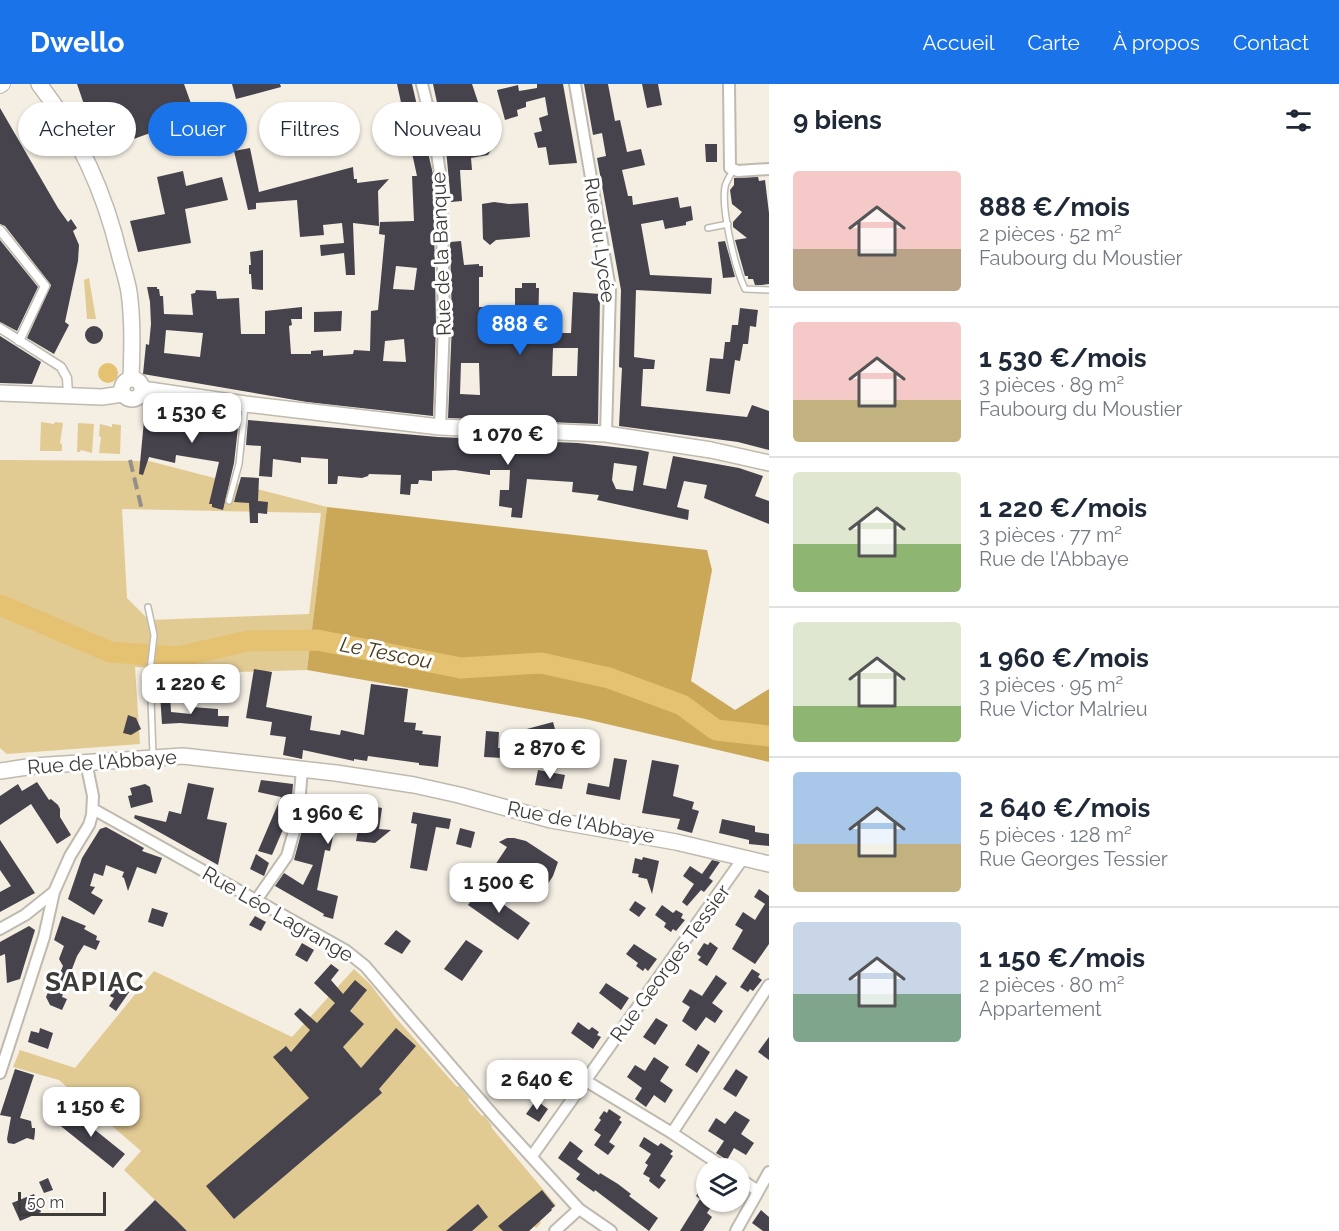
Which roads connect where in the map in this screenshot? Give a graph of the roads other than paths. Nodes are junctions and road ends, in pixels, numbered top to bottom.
1 (39, 84) edge
2 (422, 84) edge
3 (575, 84) edge
4 (729, 84) edge
5 (769, 169) edge
6 (736, 170) junction
7 (728, 224) junction
8 (708, 228) dead end
9 (0, 230) edge
10 (769, 290) edge
11 (0, 328) edge
12 (19, 341) junction
13 (136, 384) junction
14 (0, 393) edge
15 (68, 395) junction
16 (245, 404) junction
17 (440, 427) junction
18 (606, 434) junction
19 (769, 463) edge
20 (229, 501) dead end
21 (148, 607) dead end
22 (153, 756) junction
23 (86, 762) junction
24 (302, 769) junction
25 (0, 771) edge
26 (93, 808) junction
27 (744, 857) junction
28 (769, 864) edge
29 (54, 892) junction
30 (257, 899) junction
31 (31, 911) junction
32 (48, 923) junction
33 (0, 929) edge
34 (769, 985) edge
35 (0, 1073) edge
36 (586, 1081) junction
37 (672, 1133) junction
38 (532, 1156) junction
39 (710, 1158) edge
40 (769, 1172) edge
41 (750, 1186) edge
42 (758, 1191) junction
43 (579, 1209) junction
44 (555, 1231) edge
45 (611, 1231) edge
46 (736, 1231) edge

1 - 13 main road
2 - 17 street, Rue de la Banque
3 - 18 street, Rue du Lycée
4 - 6 street
5 - 6 street
6 - 7 lane
7 - 8 lane
7 - 10 lane
9 - 12 street
11 - 12 street
12 - 15 street
13 - 15 main road
13 - 16 main road
14 - 15 main road
16 - 17 main road
16 - 20 lane
17 - 18 main road
18 - 19 main road
21 - 22 lane
22 - 23 main road, Rue de l'Abbaye
22 - 24 main road, Rue de l'Abbaye
23 - 25 main road, Rue de l'Abbaye
23 - 26 street
24 - 27 main road, Rue de l'Abbaye
24 - 30 street
26 - 29 street
26 - 30 street, Rue Léo Lagrange
27 - 28 main road, Rue de l'Abbaye
27 - 36 street, Rue Georges Tessier
29 - 31 street
29 - 32 street
30 - 38 street, Rue Léo Lagrange
31 - 32 street
31 - 33 street
32 - 35 street
34 - 37 street
36 - 37 street
36 - 38 street, Rue Georges Tessier
37 - 39 street
38 - 43 street, Rue Léo Lagrange
40 - 42 street
41 - 42 street
42 - 46 street
43 - 44 street
43 - 45 street, Rue Léo Lagrange

